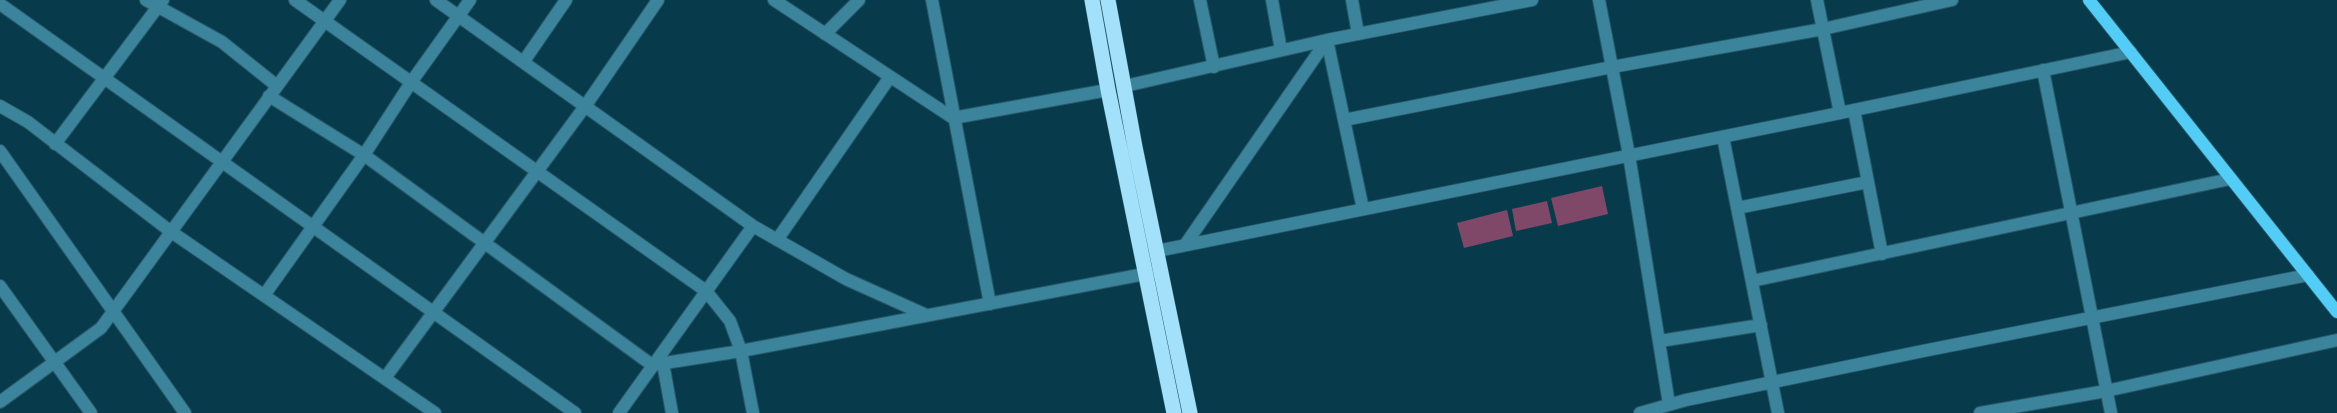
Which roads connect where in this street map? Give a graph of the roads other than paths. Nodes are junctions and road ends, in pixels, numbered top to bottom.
1 (146, 0) edge
2 (295, 0) edge
3 (340, 0) edge
4 (436, 0) edge
5 (470, 0) edge
6 (566, 0) edge
7 (658, 0) edge
8 (774, 0) edge
9 (859, 0) edge
10 (932, 0) edge
11 (1092, 0) edge
12 (1108, 0) edge
13 (1200, 0) edge
14 (1272, 0) edge
15 (1352, 0) edge
16 (1532, 0) edge
17 (1599, 0) edge
18 (1817, 0) edge
19 (1952, 0) edge
20 (2089, 0) edge
21 (0, 4) edge
22 (160, 4) edge
23 (458, 16) junction
24 (325, 21) junction
25 (1823, 29) junction
26 (825, 34) junction
27 (1358, 34) junction
28 (1327, 40) junction
29 (1281, 50) junction
30 (2131, 52) junction
31 (524, 61) junction
32 (1214, 67) junction
33 (1612, 67) junction
34 (2043, 70) junction
35 (106, 77) junction
36 (890, 77) junction
37 (412, 81) junction
38 (1125, 86) junction
39 (1108, 90) junction
40 (273, 91) junction
41 (586, 105) junction
42 (0, 106) edge
43 (1854, 110) junction
44 (1840, 113) junction
45 (953, 118) junction
46 (1344, 120) junction
47 (1722, 137) junction
48 (55, 144) junction
49 (0, 151) edge
50 (364, 155) junction
51 (1629, 155) junction
52 (221, 162) junction
53 (5, 167) edge
54 (536, 172) junction
55 (2230, 179) junction
56 (1868, 182) junction
57 (1737, 208) junction
58 (1363, 209) junction
59 (2072, 213) junction
60 (314, 226) junction
61 (753, 226) junction
62 (170, 231) junction
63 (777, 240) junction
64 (484, 243) junction
65 (1185, 245) junction
66 (1157, 251) junction
67 (1882, 254) junction
68 (1162, 271) junction
69 (1146, 273) junction
70 (2308, 275) junction
71 (1752, 281) junction
72 (0, 286) edge
73 (706, 291) junction
74 (264, 294) junction
75 (990, 304) junction
76 (113, 310) junction
77 (434, 312) junction
78 (2337, 312) edge
79 (926, 315) junction
80 (2091, 318) junction
81 (1761, 325) junction
82 (2337, 340) edge
83 (1660, 341) junction
84 (741, 351) junction
85 (54, 362) junction
86 (658, 364) junction
87 (385, 378) junction
88 (1773, 383) junction
89 (2106, 391) junction
90 (0, 402) edge
91 (1669, 404) junction
92 (91, 413) edge
93 (186, 413) edge
94 (435, 413) edge
95 (575, 413) edge
96 (619, 413) edge
97 (672, 413) edge
98 (753, 413) edge
99 (1174, 413) edge
100 (1190, 413) edge
101 (1640, 413) edge
102 (1778, 413) edge
103 (1980, 413) edge
104 (2111, 413) edge

1 - 22 street
2 - 24 street
3 - 24 street
4 - 23 street
5 - 23 street
6 - 31 street
7 - 41 street
8 - 26 street
9 - 26 street
10 - 45 street
11 - 39 highway
12 - 38 highway
13 - 32 street
14 - 29 street
15 - 27 street
16 - 27 street
17 - 33 street
18 - 25 street
19 - 25 street
20 - 30 main road
21 - 35 street
22 - 35 street
22 - 40 street
23 - 31 street
23 - 37 street
24 - 37 street
24 - 40 street
25 - 33 street
25 - 44 street
26 - 36 street
27 - 28 street
28 - 29 street
28 - 46 street
28 - 65 street
29 - 32 street
30 - 34 street
30 - 55 main road
31 - 41 street
32 - 38 street
33 - 46 street
33 - 51 street
34 - 43 street
34 - 59 street
35 - 48 street
35 - 52 street
36 - 45 street
36 - 63 street
37 - 50 street
37 - 54 street
38 - 66 highway
39 - 45 street
39 - 69 highway
40 - 50 street
40 - 52 street
41 - 54 street
41 - 61 street
42 - 48 street
43 - 44 street
43 - 56 street
44 - 47 street
45 - 75 street
46 - 58 street
47 - 51 street
47 - 57 street
48 - 62 street
49 - 53 street
50 - 60 street
50 - 64 street
51 - 58 street
51 - 83 street
52 - 60 street
52 - 62 street
53 - 76 street
54 - 64 street
54 - 73 street
55 - 59 street
55 - 70 main road
56 - 57 street
56 - 67 street
57 - 71 street
58 - 65 street
59 - 67 street
59 - 80 street
60 - 74 street
60 - 77 street
61 - 63 street
61 - 73 street
62 - 74 street
62 - 76 street
63 - 79 street
64 - 77 street
64 - 86 street
65 - 66 street
66 - 68 highway
67 - 71 street
68 - 69 street
68 - 100 highway
69 - 75 street
69 - 99 highway
70 - 78 main road
70 - 80 street
71 - 81 street
72 - 85 street
73 - 84 street
73 - 86 street
74 - 87 street
75 - 79 street
76 - 85 street
76 - 93 street
77 - 87 street
77 - 95 street
79 - 84 street
80 - 88 street
80 - 89 street
81 - 83 street
81 - 88 street
82 - 89 street
83 - 91 street
84 - 86 street
84 - 98 street
85 - 90 street
85 - 92 street
86 - 96 street
86 - 97 street
87 - 94 street
88 - 91 street
88 - 102 street
89 - 103 street
89 - 104 street
91 - 101 street

